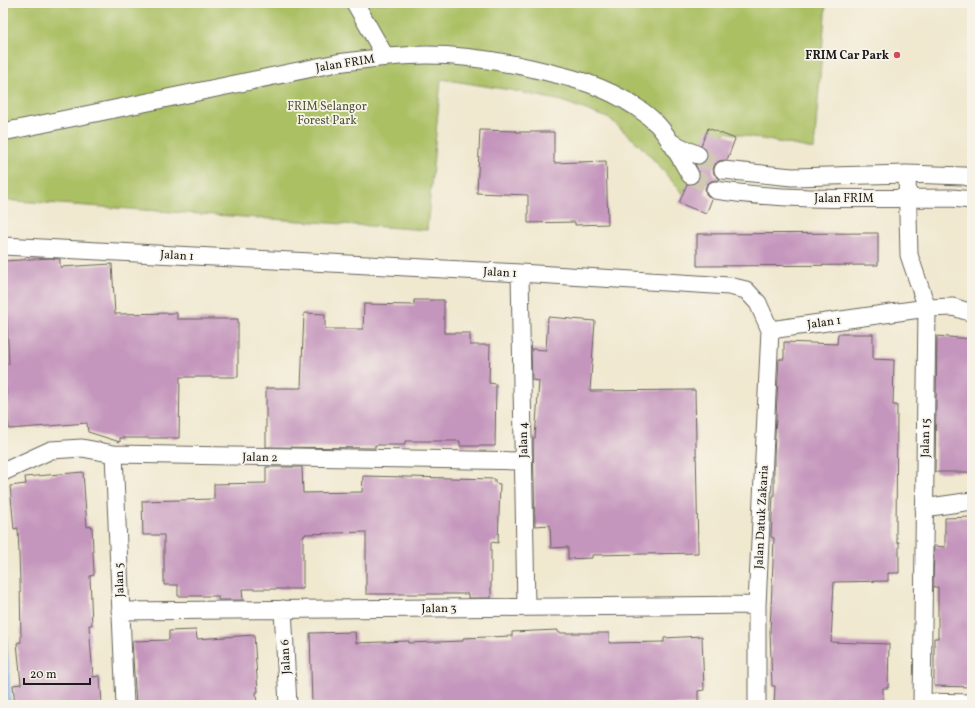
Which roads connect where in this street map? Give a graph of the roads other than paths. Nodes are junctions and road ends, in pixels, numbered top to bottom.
1 (355, 3) edge
2 (385, 56) junction
3 (3, 132) edge
4 (670, 142) junction
5 (698, 155) tunnel mouth
6 (723, 170) tunnel mouth
7 (907, 174) junction
8 (690, 175) tunnel mouth
9 (972, 178) edge
10 (715, 190) tunnel mouth
11 (907, 198) junction
12 (972, 200) edge
13 (3, 246) edge
14 (520, 273) junction
15 (927, 308) junction
16 (972, 313) edge
17 (770, 330) junction
18 (114, 454) junction
19 (523, 461) junction
20 (3, 472) edge
21 (972, 501) edge
22 (924, 508) junction
23 (757, 606) junction
24 (526, 607) junction
25 (283, 609) junction
26 (120, 611) junction
27 (972, 703) edge
28 (922, 704) edge
29 (125, 705) edge
30 (288, 705) edge
31 (757, 705) edge

1 - 2 street
2 - 3 street, Jalan FRIM
2 - 4 street, Jalan FRIM
4 - 5 street, Jalan FRIM
4 - 8 street, Jalan FRIM
6 - 7 street, Jalan FRIM
7 - 9 street, Jalan FRIM
7 - 11 street, Jalan 15
10 - 11 street, Jalan FRIM
11 - 12 street, Jalan FRIM
11 - 15 street, Jalan 15
13 - 14 street, Jalan 1
14 - 17 street, Jalan 1
14 - 19 street, Jalan 4
15 - 16 street, Jalan 1
15 - 17 street, Jalan 1
15 - 22 street, Jalan 15
17 - 23 street, Jalan Datuk Zakaria
18 - 19 street, Jalan 2
18 - 20 street, Jalan 2
18 - 26 street, Jalan 5
19 - 24 street, Jalan 4
21 - 22 street
22 - 28 street, Jalan 15
23 - 24 street, Jalan 3
23 - 31 street, Jalan Datuk Zakaria
24 - 25 street, Jalan 3
25 - 26 street, Jalan 3
25 - 30 street, Jalan 6
26 - 29 street, Jalan 5
27 - 28 street

